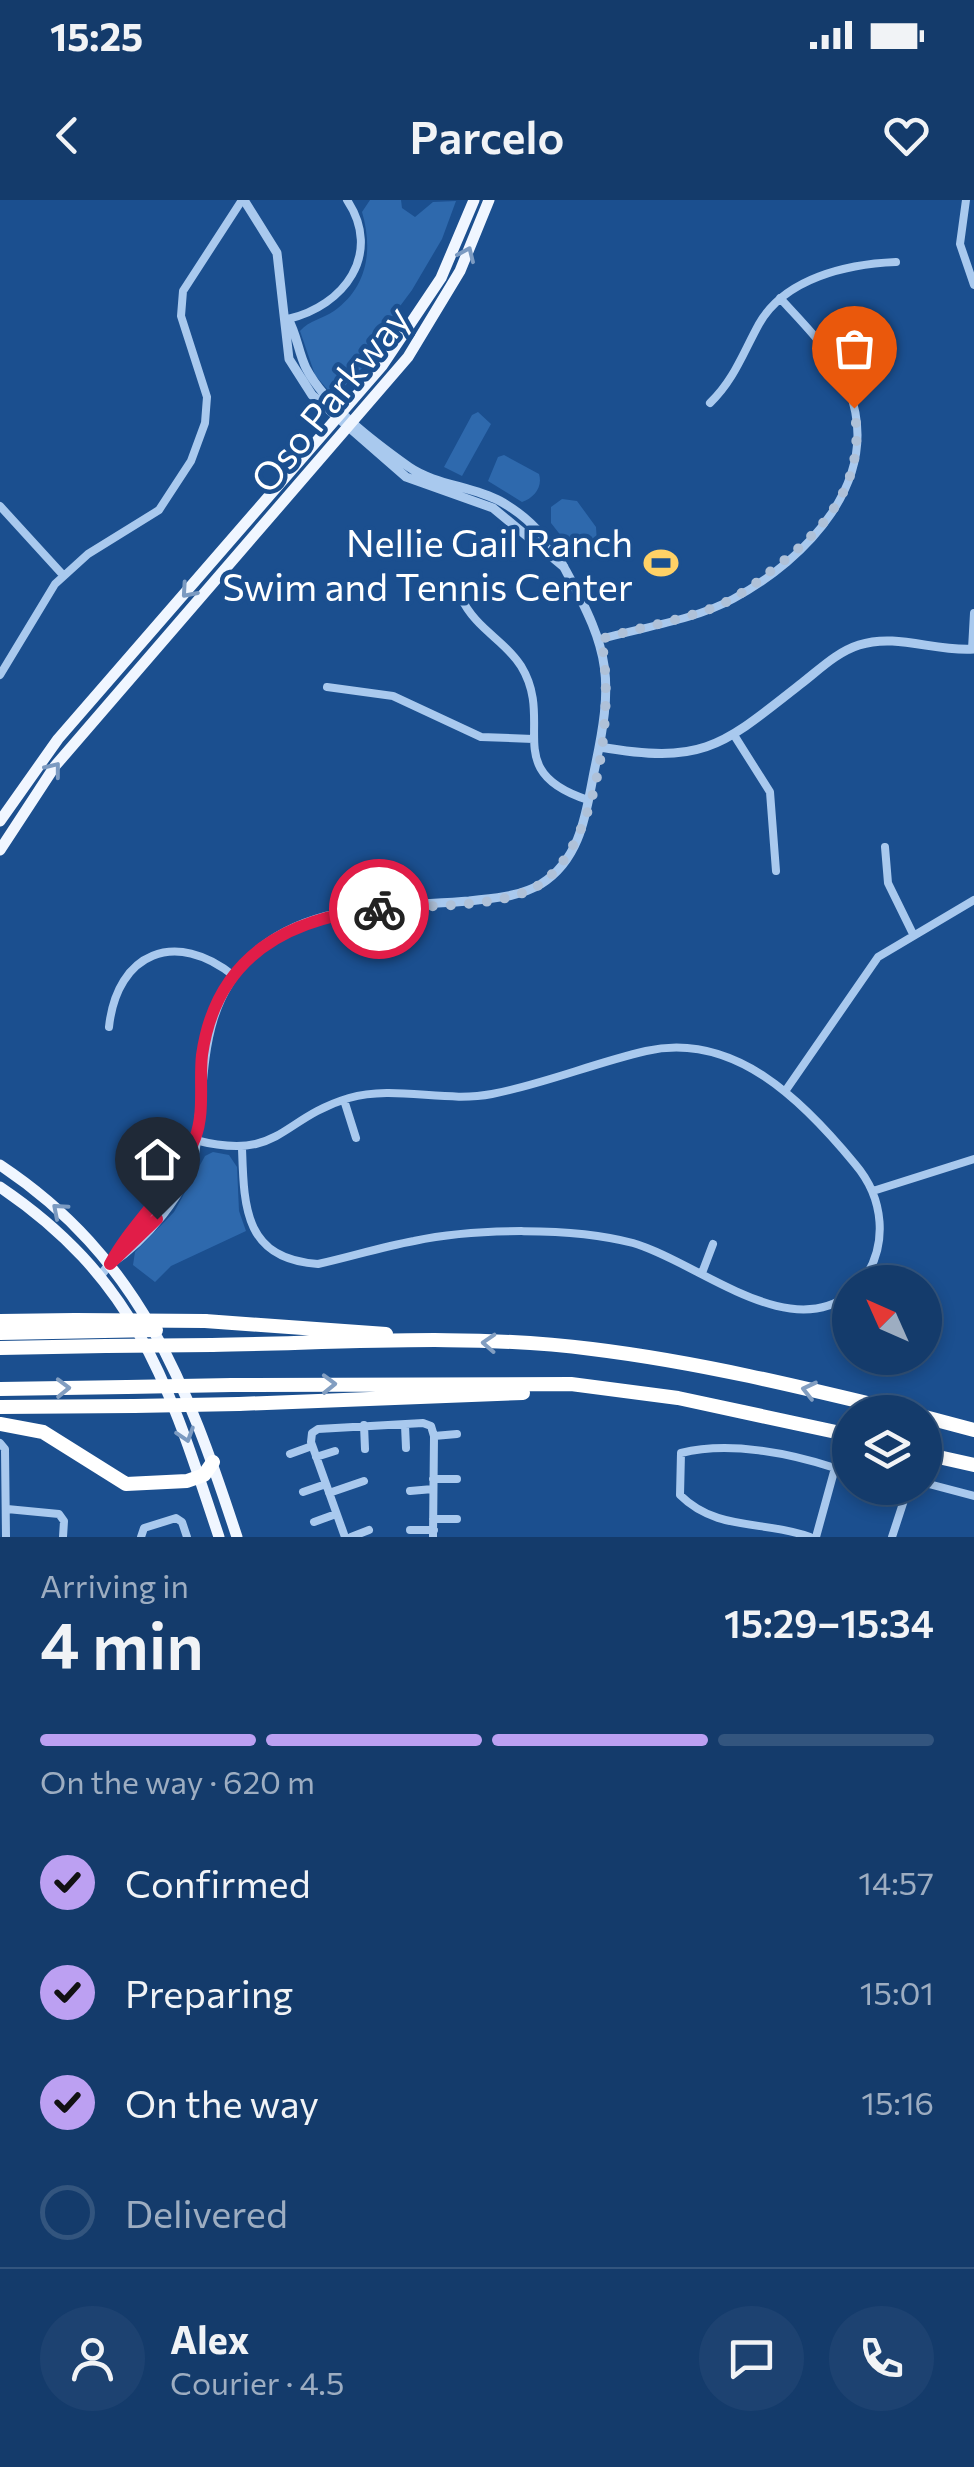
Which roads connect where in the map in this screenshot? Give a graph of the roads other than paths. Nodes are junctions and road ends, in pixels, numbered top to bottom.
1 (243, 200) edge
2 (346, 200) edge
3 (474, 200) edge
4 (489, 200) edge
5 (966, 200) edge
6 (896, 262) dead end
7 (974, 286) edge
8 (780, 298) junction
9 (288, 319) junction
10 (710, 403) dead end
11 (340, 415) junction
12 (352, 425) junction
13 (0, 506) edge
14 (63, 575) junction
15 (460, 596) dead end
16 (974, 613) edge
17 (601, 639) junction
18 (973, 649) edge
19 (0, 675) edge
20 (327, 688) dead end
21 (734, 735) junction
22 (532, 739) junction
23 (600, 747) junction
24 (588, 800) junction
25 (0, 821) edge
26 (885, 847) dead end
27 (0, 850) edge
28 (776, 870) dead end
29 (974, 900) edge
30 (913, 934) junction
31 (234, 976) junction
32 (110, 1027) dead end
33 (786, 1090) junction
34 (344, 1100) junction
35 (356, 1138) dead end
36 (195, 1140) junction
37 (242, 1148) junction
38 (974, 1158) edge
39 (0, 1165) edge
40 (139, 1166) dead end
41 (175, 1186) junction
42 (0, 1187) edge
43 (874, 1190) junction
44 (713, 1244) dead end
45 (110, 1264) junction
46 (870, 1265) edge
47 (702, 1272) junction
48 (101, 1275) junction
49 (832, 1304) edge
50 (0, 1322) edge
51 (148, 1330) junction
52 (0, 1334) edge
53 (426, 1340) junction
54 (0, 1348) edge
55 (0, 1389) edge
56 (832, 1395) edge
57 (678, 1398) junction
58 (0, 1408) edge
59 (942, 1422) edge
60 (0, 1424) edge
61 (364, 1425) junction
62 (405, 1425) junction
63 (974, 1430) edge
64 (832, 1432) edge
65 (456, 1434) dead end
66 (434, 1436) junction
67 (2, 1444) edge
68 (312, 1446) junction
69 (406, 1448) dead end
70 (365, 1449) dead end
71 (335, 1451) dead end
72 (290, 1454) dead end
73 (316, 1457) junction
74 (942, 1458) edge
75 (212, 1462) junction
76 (974, 1465) edge
77 (199, 1477) junction
78 (457, 1478) dead end
79 (364, 1480) dead end
80 (434, 1484) junction
81 (942, 1488) edge
82 (327, 1489) junction
83 (410, 1490) dead end
84 (303, 1492) dead end
85 (974, 1496) edge
86 (902, 1505) edge
87 (7, 1509) junction
88 (336, 1514) junction
89 (433, 1519) junction
90 (457, 1519) dead end
91 (314, 1522) dead end
92 (369, 1530) dead end
93 (410, 1530) dead end
94 (434, 1533) edge
95 (6, 1537) edge
96 (63, 1537) edge
97 (141, 1537) edge
98 (187, 1537) edge
99 (220, 1537) edge
100 (237, 1537) edge
101 (348, 1537) edge
102 (813, 1537) edge
103 (892, 1537) edge

1 - 9 street
1 - 14 street
2 - 9 street
3 - 11 main road, Oso Parkway
12 -> 4 main road, Oso Parkway
5 - 7 street
6 - 8 street
8 - 10 street
8 - 17 street
9 - 11 street
11 - 12 street
11 -> 25 main road, Oso Parkway
12 - 17 street
27 -> 12 main road, Oso Parkway
13 - 14 street
14 - 19 street
15 - 22 street
16 - 18 street
17 - 23 street
18 - 21 street
20 - 22 street
21 - 23 street
21 - 28 street
22 - 24 street
23 - 24 street
24 - 31 street
26 - 30 street
29 - 30 street
30 - 33 street
31 - 32 street
31 - 36 street
33 - 34 street
33 - 43 street
34 - 35 street
34 - 37 street
36 - 37 street
36 - 41 street
37 - 47 street
38 - 43 street
45 -> 39 main road
40 - 41 street
41 - 45 street
42 - 48 main road
43 - 46 street
44 - 47 street
45 - 48 street
45 - 51 main road
47 - 49 street
48 - 51 main road
50 - 53 highway, bridge
51 - 52 highway
51 - 75 main road
51 -> 77 main road
53 - 54 highway, bridge
56 -> 53 highway
55 -> 57 highway, bridge
57 - 58 highway, bridge
57 - 64 highway
59 - 63 highway
60 - 77 highway
61 - 62 street
61 - 68 street
61 - 70 street
62 - 66 street
62 - 69 street
65 - 66 street
66 - 80 street
67 - 87 street
68 - 72 street
68 - 73 street
71 - 73 street
73 - 82 street
74 - 76 highway
75 - 77 highway
75 - 100 main road
77 - 99 main road
78 - 80 street
79 - 82 street
80 - 83 street
80 - 89 street
81 - 85 street
82 - 84 street
82 - 88 street
86 - 103 street
87 - 95 street
87 - 96 street
88 - 91 street
88 - 101 street
89 - 90 street
89 - 94 street
92 - 101 street
93 - 94 street
97 - 98 street
102 - 102 street

